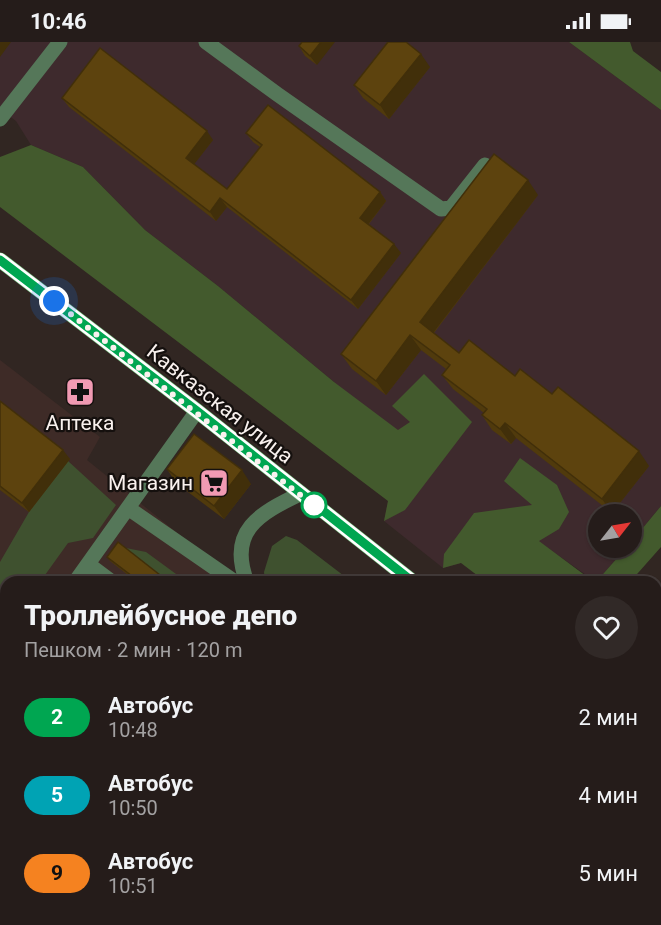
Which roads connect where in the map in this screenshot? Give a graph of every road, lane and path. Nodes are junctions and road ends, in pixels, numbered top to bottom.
1 (60, 42) edge
2 (206, 42) edge
3 (0, 119) edge
4 (485, 165) edge
5 (0, 260) edge
6 (197, 411) junction
7 (300, 494) junction
8 (128, 508) junction
9 (88, 564) junction
10 (79, 576) edge
11 (104, 576) edge
12 (226, 576) edge
13 (245, 576) edge
14 (405, 576) edge

1 - 3 street
2 - 4 street
5 - 6 main road, Кавказская улица
6 - 7 main road, Кавказская улица
6 - 8 street
7 - 13 street
7 - 14 main road, Кавказская улица
8 - 9 street
8 - 12 street
9 - 10 street
9 - 11 street

